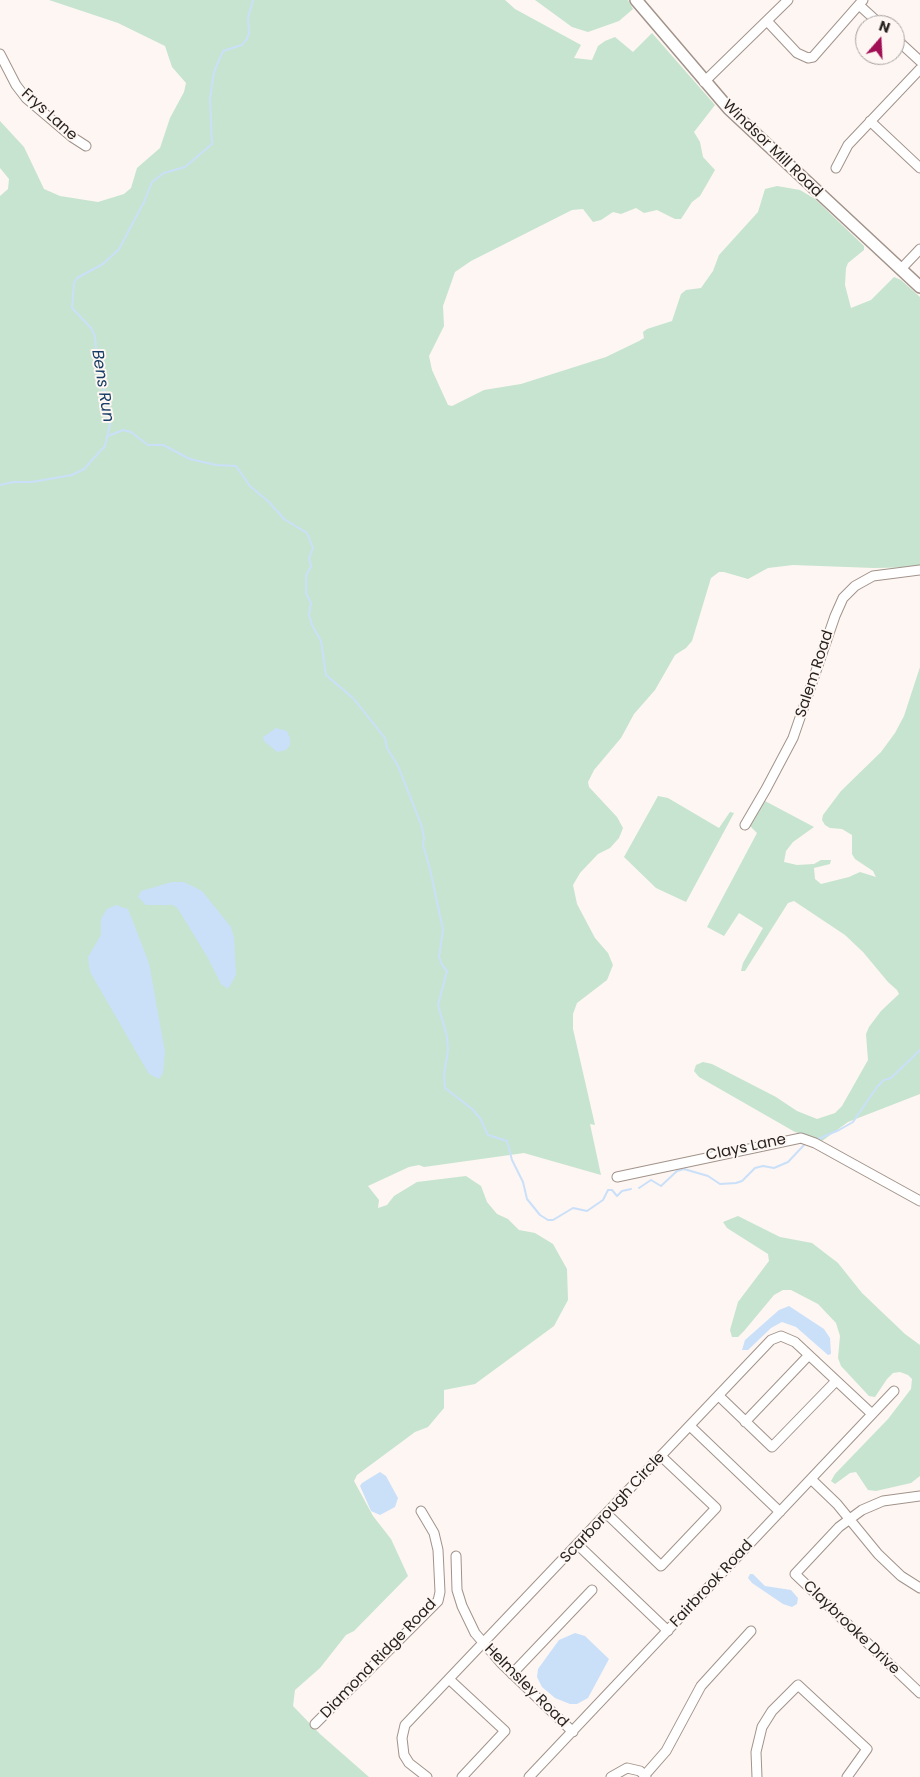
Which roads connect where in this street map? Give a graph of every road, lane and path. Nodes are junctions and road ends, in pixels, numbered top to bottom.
1 (636, 0) edge
2 (788, 0) edge
3 (861, 2) edge
4 (872, 15) edge
5 (767, 21) junction
6 (905, 47) edge
7 (0, 54) edge
8 (920, 61) edge
9 (920, 69) edge
10 (704, 82) junction
11 (870, 121) junction
12 (86, 146) dead end
13 (836, 168) dead end
14 (920, 168) edge
15 (920, 249) edge
16 (901, 269) junction
17 (920, 287) edge
18 (920, 570) edge
19 (744, 825) dead end
20 (617, 1177) dead end
21 (920, 1202) edge
22 (809, 1355) junction
23 (836, 1380) junction
24 (894, 1391) dead end
25 (719, 1396) junction
26 (872, 1414) junction
27 (746, 1422) junction
28 (690, 1426) junction
29 (662, 1457) junction
30 (811, 1479) junction
31 (920, 1496) edge
32 (421, 1511) dead end
33 (780, 1512) junction
34 (607, 1514) junction
35 (849, 1519) junction
36 (578, 1545) junction
37 (456, 1556) dead end
38 (920, 1588) edge
39 (457, 1590) junction
40 (592, 1590) dead end
41 (440, 1592) junction
42 (668, 1631) junction
43 (750, 1631) dead end
44 (483, 1644) junction
45 (512, 1674) junction
46 (450, 1680) junction
47 (920, 1693) edge
48 (315, 1724) dead end
49 (573, 1732) junction
50 (645, 1776) edge
51 (427, 1777) edge
52 (462, 1777) edge
53 (529, 1777) edge
54 (611, 1777) edge
55 (757, 1777) edge
56 (847, 1777) edge

1 - 10 main road, Windsor Mill Road
2 - 5 street
3 - 4 street
3 - 5 street
5 - 10 street
6 - 8 street
7 - 12 street, Frys Lane
9 - 11 street
10 - 16 main road, Windsor Mill Road
11 - 13 street
11 - 14 street
15 - 16 street
16 - 17 main road, Windsor Mill Road
18 - 19 street, Salem Road
20 - 21 street, Clays Lane
22 - 23 street, Scarborough Circle
22 - 25 street, Scarborough Circle
22 - 27 street
23 - 26 street, Scarborough Circle
23 - 27 street
24 - 26 street, Fairbrook Road
25 - 27 street
25 - 28 street, Scarborough Circle
26 - 30 street, Fairbrook Road
28 - 29 street, Scarborough Circle
28 - 33 street
29 - 34 street, Scarborough Circle
29 - 34 street
30 - 33 street, Fairbrook Road
30 - 35 street
31 - 35 street
32 - 41 street, Diamond Ridge Road
33 - 42 street, Fairbrook Road
34 - 36 street, Scarborough Circle
35 - 38 street
35 - 47 street, Claybrooke Drive
36 - 42 street
36 - 44 street, Scarborough Circle
37 - 39 street, Helmsley Road
39 - 41 street, Diamond Ridge Road
39 - 44 street, Helmsley Road
40 - 45 street
41 - 48 street, Diamond Ridge Road
42 - 49 street, Fairbrook Road
43 - 50 street
44 - 45 street, Helmsley Road
44 - 46 street, Scarborough Circle
45 - 49 street, Helmsley Road
46 - 51 street, Scarborough Circle
46 - 52 street
49 - 53 street, Fairbrook Road
50 - 54 street
55 - 56 street

